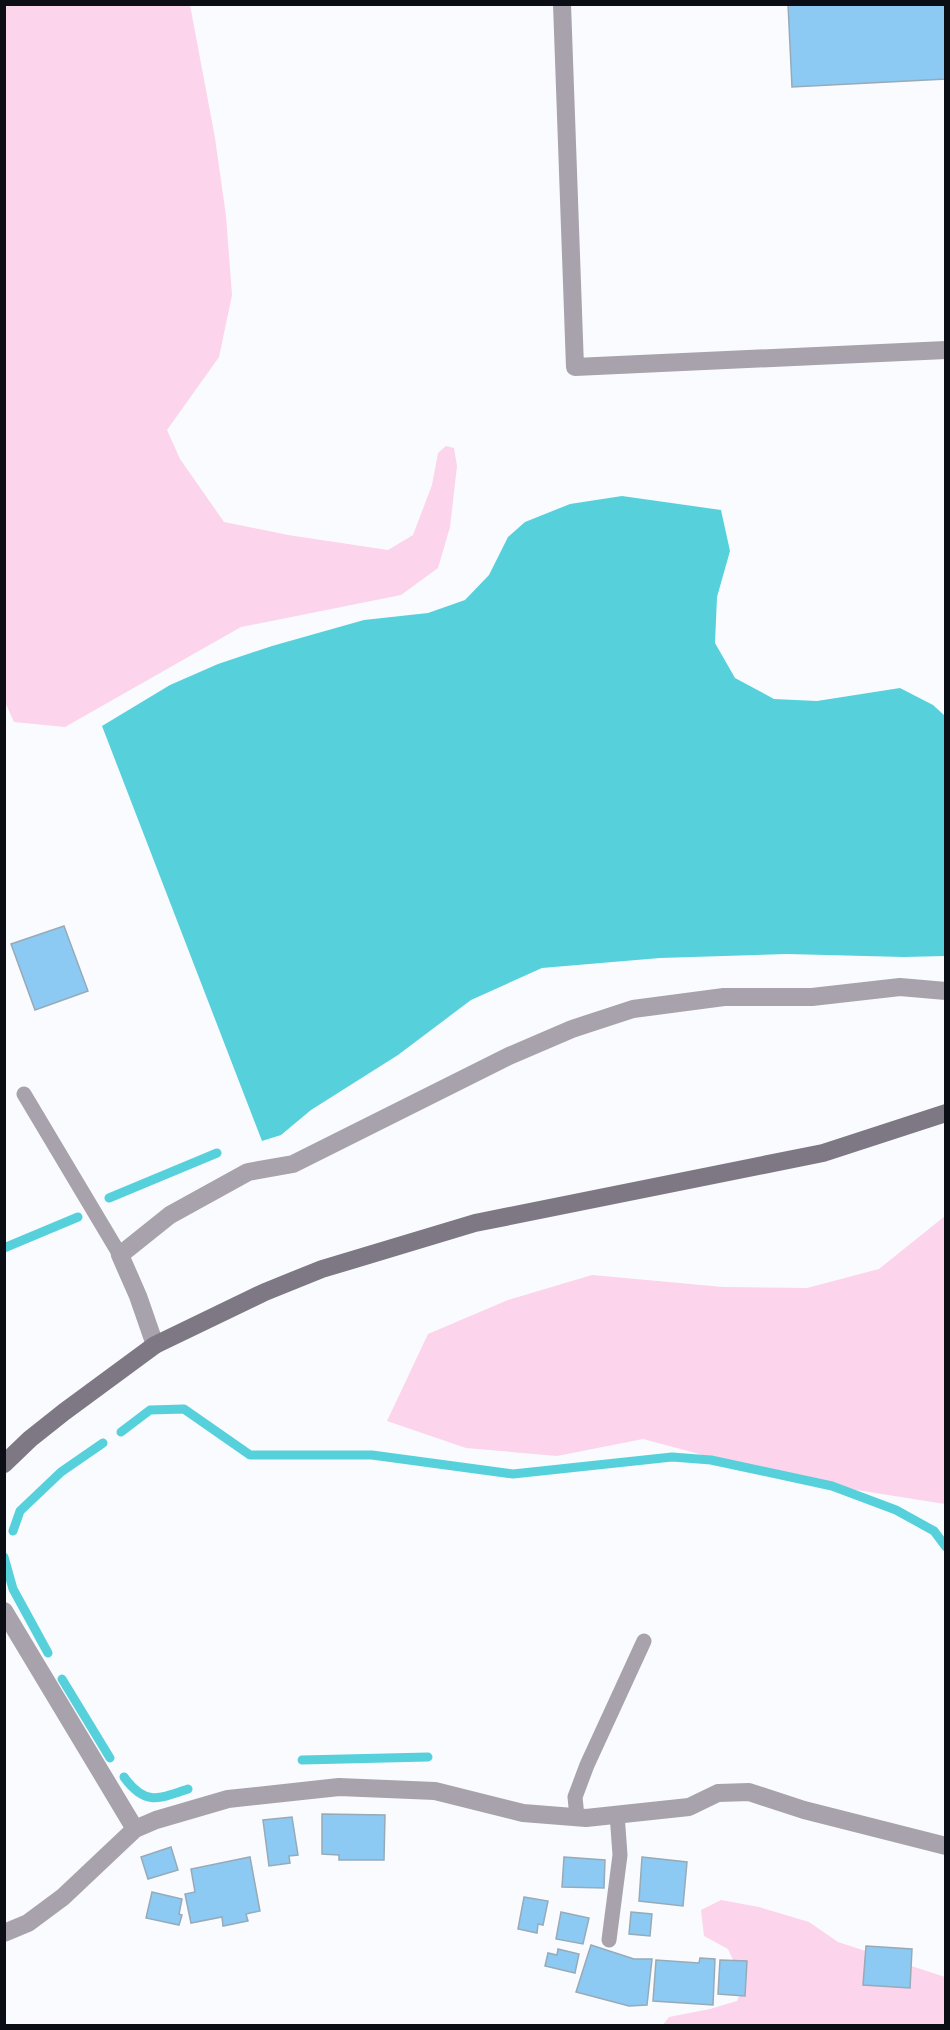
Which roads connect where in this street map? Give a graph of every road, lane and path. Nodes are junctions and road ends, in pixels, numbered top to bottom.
1 (562, 4) edge
2 (945, 350) edge
3 (945, 991) edge
4 (24, 1094) dead end
5 (945, 1113) edge
6 (120, 1255) junction
7 (155, 1345) junction
8 (4, 1464) edge
9 (4, 1611) edge
10 (644, 1641) dead end
11 (617, 1814) junction
12 (577, 1817) junction
13 (135, 1829) junction
14 (945, 1846) edge
15 (4, 1934) edge
16 (609, 1940) dead end

1 - 2 street
3 - 6 street
4 - 6 lane
5 - 7 street
6 - 7 street
7 - 8 street
9 - 13 street
10 - 12 lane
11 - 12 street
11 - 14 street
11 - 16 lane
12 - 13 street
13 - 15 street

